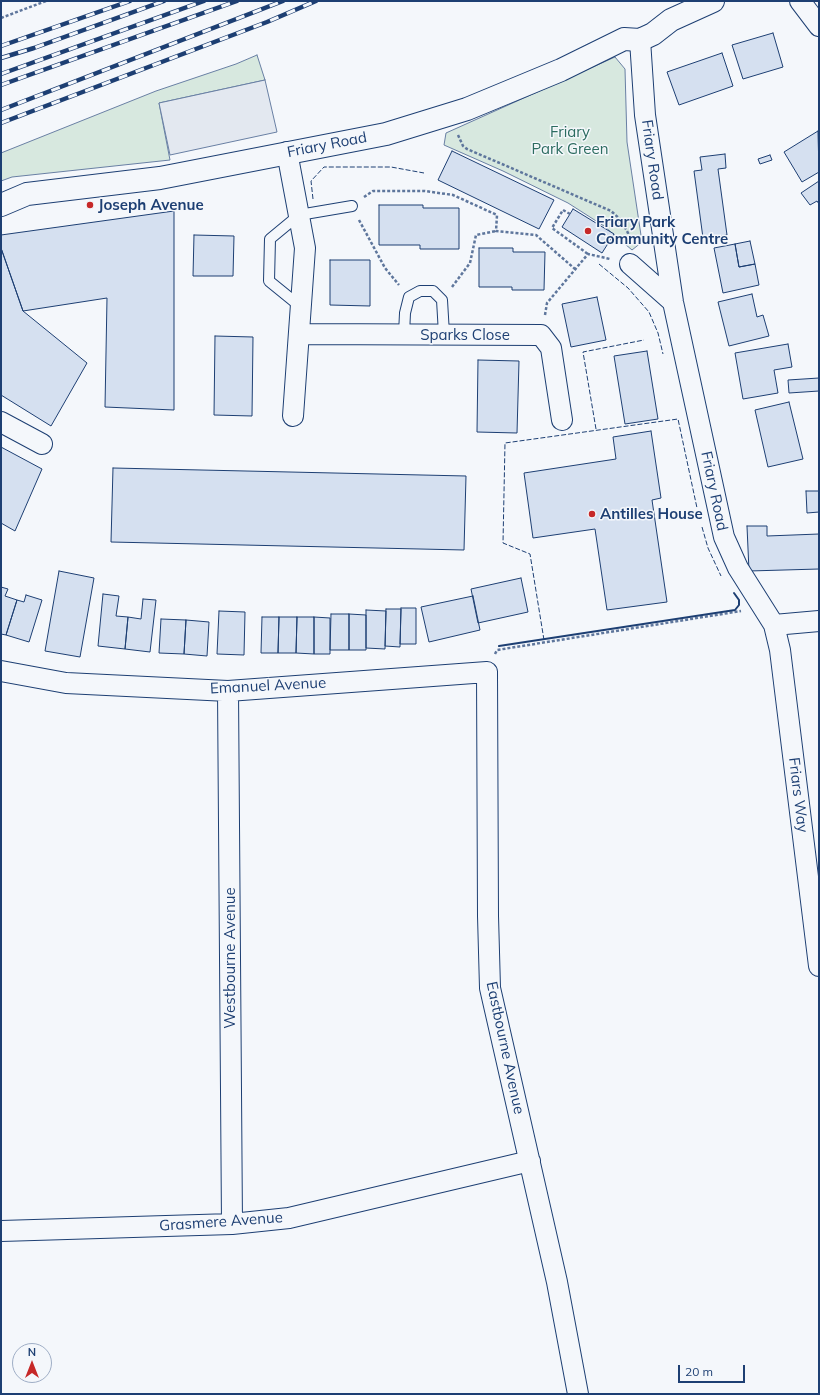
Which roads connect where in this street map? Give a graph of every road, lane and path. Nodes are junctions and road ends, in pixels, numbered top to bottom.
1 (46, 1) edge
2 (713, 1) edge
3 (800, 1) edge
4 (1, 18) edge
5 (818, 25) edge
6 (640, 40) junction
7 (450, 114) junction
8 (287, 152) junction
9 (1, 205) edge
10 (352, 206) junction
11 (570, 214) dead end
12 (299, 215) junction
13 (496, 231) junction
14 (588, 254) junction
15 (630, 264) junction
16 (575, 269) junction
17 (409, 298) junction
18 (442, 300) junction
19 (674, 302) junction
20 (301, 307) junction
21 (299, 334) junction
22 (404, 334) junction
23 (444, 334) junction
24 (541, 335) junction
25 (293, 416) dead end
26 (562, 420) dead end
27 (1, 422) edge
28 (42, 444) dead end
29 (762, 603) junction
30 (819, 621) edge
31 (774, 625) junction
32 (1, 671) edge
33 (487, 672) junction
34 (228, 691) junction
35 (819, 966) edge
36 (530, 1161) junction
37 (232, 1224) junction
38 (1, 1231) edge
39 (578, 1394) edge

1 - 4 path
2 - 6 street, Friary Road
3 - 5 street
6 - 7 street, Friary Road
6 - 19 street, Friary Road
7 - 8 street, Friary Road
7 - 15 path
8 - 9 street, Friary Road
8 - 12 street
10 - 12 lane
10 - 13 path
10 - 17 path
11 - 14 path
12 - 20 street
12 - 20 lane
13 - 16 path
13 - 18 path
14 - 15 path
14 - 16 path
15 - 19 street
16 - 24 path
17 - 18 lane
17 - 22 lane
18 - 23 lane
19 - 29 street, Friary Road
20 - 21 street
21 - 22 street, Sparks Close
21 - 25 street
22 - 23 street, Sparks Close
23 - 24 street, Sparks Close
24 - 26 street
27 - 28 street
29 - 31 street, Friary Road
29 - 33 path
30 - 31 street
31 - 35 street, Friars Way
32 - 34 street, Emanuel Avenue
33 - 34 street, Emanuel Avenue
33 - 36 street, Eastbourne Avenue
34 - 37 street, Westbourne Avenue
36 - 37 street, Grasmere Avenue
36 - 39 street, Eastbourne Avenue
37 - 38 street, Grasmere Avenue

